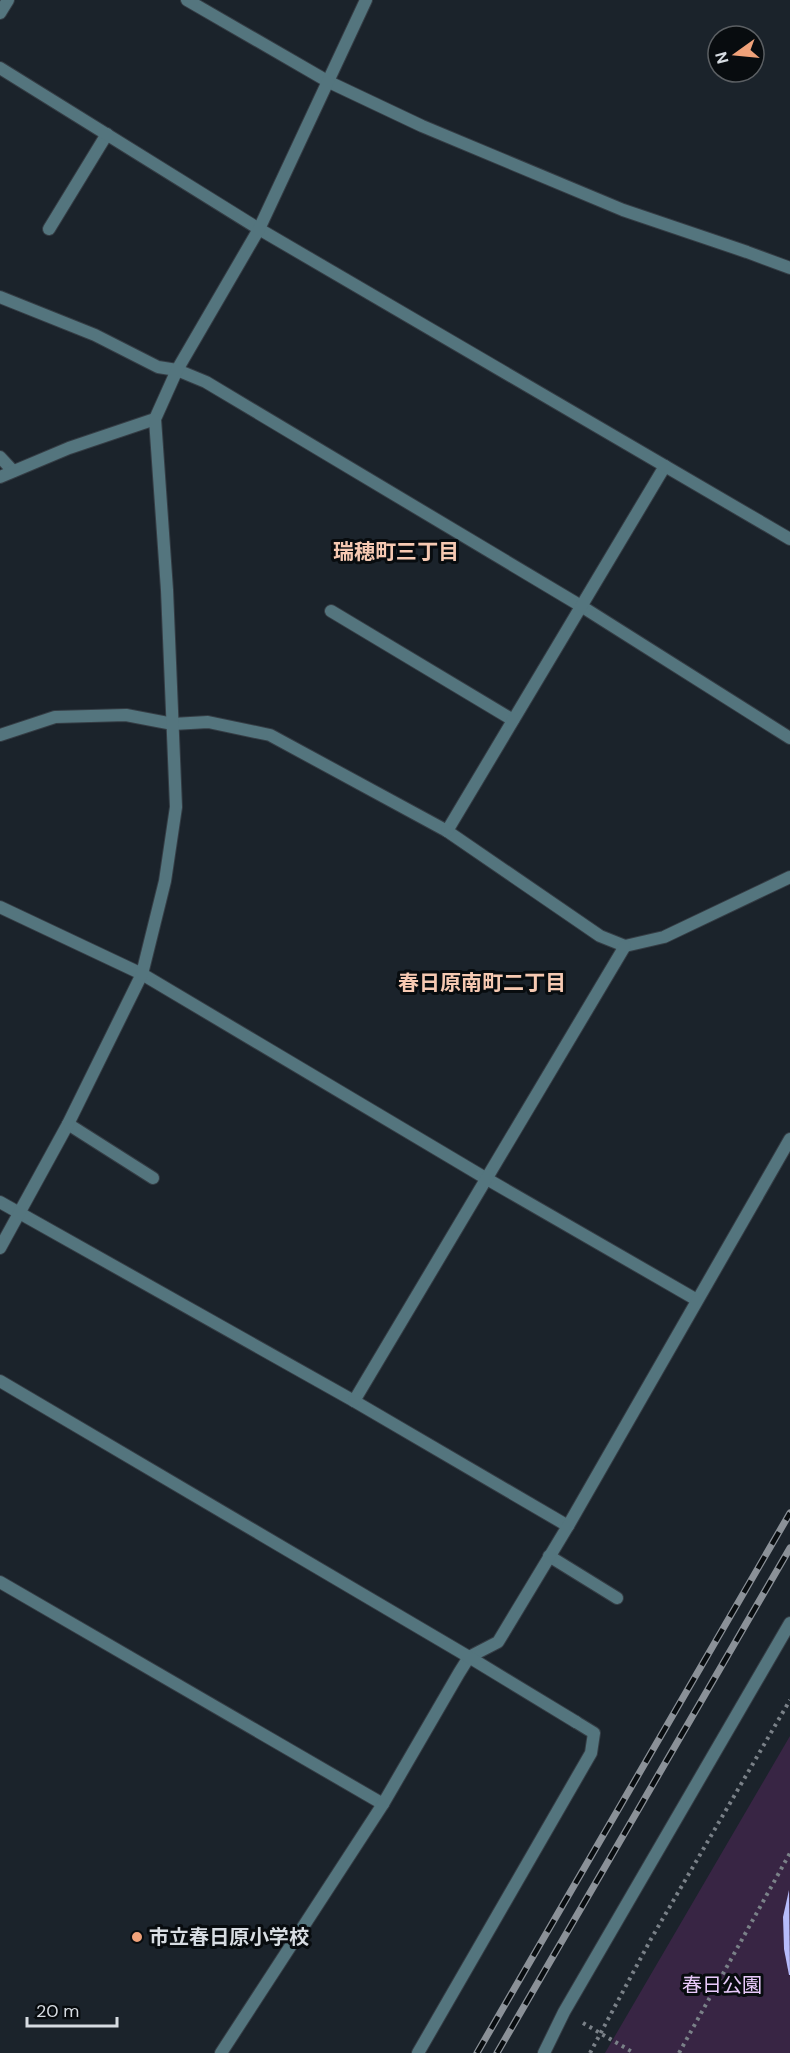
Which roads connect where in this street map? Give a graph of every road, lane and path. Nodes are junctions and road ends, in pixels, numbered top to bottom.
1 (8, 0) edge
2 (187, 0) edge
3 (366, 0) edge
4 (0, 13) edge
5 (0, 68) edge
6 (329, 82) junction
7 (107, 134) junction
8 (49, 229) dead end
9 (260, 229) junction
10 (790, 268) edge
11 (0, 297) edge
12 (177, 370) junction
13 (154, 419) junction
14 (0, 457) edge
15 (665, 466) junction
16 (13, 471) junction
17 (0, 477) edge
18 (790, 539) edge
19 (581, 606) junction
20 (331, 610) dead end
21 (513, 720) junction
22 (173, 724) junction
23 (0, 735) edge
24 (790, 738) edge
25 (447, 831) junction
26 (790, 877) edge
27 (0, 907) edge
28 (625, 946) junction
29 (142, 974) junction
30 (68, 1124) junction
31 (790, 1139) edge
32 (153, 1178) dead end
33 (487, 1179) junction
34 (0, 1202) edge
35 (20, 1214) junction
36 (0, 1248) edge
37 (697, 1300) junction
38 (0, 1382) edge
39 (354, 1401) junction
40 (568, 1526) junction
41 (549, 1556) junction
42 (0, 1582) edge
43 (617, 1598) dead end
44 (790, 1623) edge
45 (469, 1657) junction
46 (790, 1700) edge
47 (383, 1804) junction
48 (790, 1853) edge
49 (564, 2012) junction
50 (601, 2034) junction
51 (221, 2053) edge
52 (418, 2053) edge
53 (544, 2053) edge
54 (590, 2053) edge
55 (634, 2053) edge
56 (679, 2053) edge

1 - 4 street
2 - 6 street
3 - 6 street
5 - 7 street
6 - 9 street
6 - 10 street
7 - 8 street
7 - 9 street
9 - 12 street
9 - 15 street
11 - 12 street
12 - 13 street
12 - 19 street
13 - 16 street
13 - 22 street
14 - 16 street
15 - 18 street
15 - 19 street
16 - 17 street
19 - 21 street
19 - 24 street
20 - 21 street
21 - 25 street
22 - 23 street
22 - 25 street
22 - 29 street
25 - 28 street
26 - 28 street
27 - 29 street
28 - 33 street
29 - 30 street
29 - 33 street
30 - 32 street
30 - 35 street
31 - 37 street
33 - 37 street
33 - 39 street
34 - 35 street
35 - 36 street
35 - 39 street
37 - 40 street
38 - 45 street
39 - 40 street
40 - 41 street
41 - 43 street
41 - 45 street
42 - 47 street
44 - 49 street
45 - 47 street
45 - 52 street
46 - 50 path
47 - 51 street
48 - 56 path
49 - 50 path
49 - 53 street
50 - 54 path
50 - 55 path

